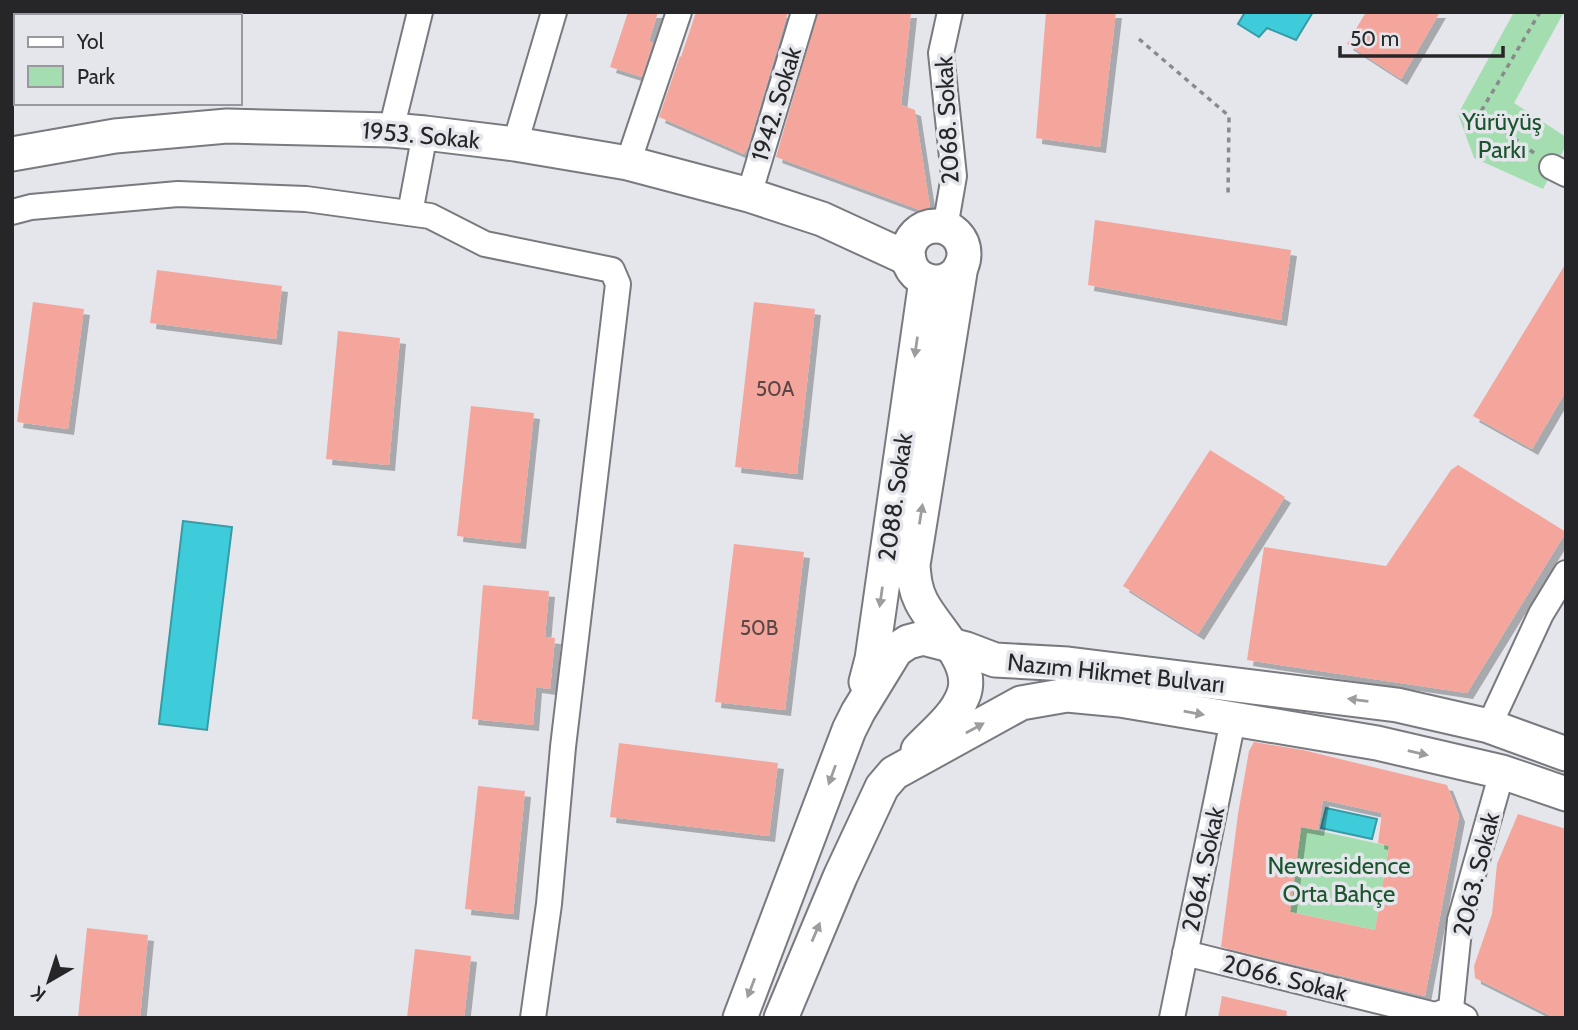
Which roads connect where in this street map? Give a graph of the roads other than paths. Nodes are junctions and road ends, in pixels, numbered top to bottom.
1 (421, 12) edge
2 (554, 12) edge
3 (679, 12) edge
4 (804, 12) edge
5 (950, 12) edge
6 (391, 130) junction
7 (425, 133) junction
8 (515, 144) junction
9 (12, 155) edge
10 (628, 163) junction
11 (748, 195) junction
12 (12, 212) edge
13 (410, 213) junction
14 (924, 250) junction
15 (1566, 573) edge
16 (951, 645) junction
17 (858, 712) junction
18 (1233, 720) junction
19 (1489, 726) junction
20 (1566, 754) edge
21 (1502, 772) junction
22 (894, 773) junction
23 (1566, 794) edge
24 (1185, 953) junction
25 (1455, 1015) edge
26 (533, 1018) edge
27 (740, 1018) edge
28 (781, 1018) edge
29 (1172, 1018) edge

1 - 6 street
2 - 8 street
3 - 10 street
4 - 11 street, 1942. Sokak
5 - 14 street, 2068. Sokak
6 - 7 main road, 1953. Sokak
6 - 9 main road, 1953. Sokak
7 - 8 main road, 1953. Sokak
7 - 13 street
8 - 10 main road, 1953. Sokak
10 - 11 main road, 1953. Sokak
11 - 14 main road, 1953. Sokak
12 - 13 street
13 - 26 street
16 -> 14 main road
14 -> 17 main road, 2088. Sokak
15 - 19 street
16 - 17 main road, Nazım Hikmet Bulvarı
19 -> 16 main road, Nazım Hikmet Bulvarı
16 - 22 main road
17 -> 27 main road, Nazım Hikmet Bulvarı
18 -> 21 main road, Nazım Hikmet Bulvarı
22 -> 18 main road, Nazım Hikmet Bulvarı
18 - 24 street, 2064. Sokak
19 - 20 main road, Nazım Hikmet Bulvarı
21 - 23 main road, Nazım Hikmet Bulvarı
21 - 25 street, 2063. Sokak
28 -> 22 main road, Nazım Hikmet Bulvarı
24 - 25 street, 2066. Sokak
24 - 29 street, 2064. Sokak

